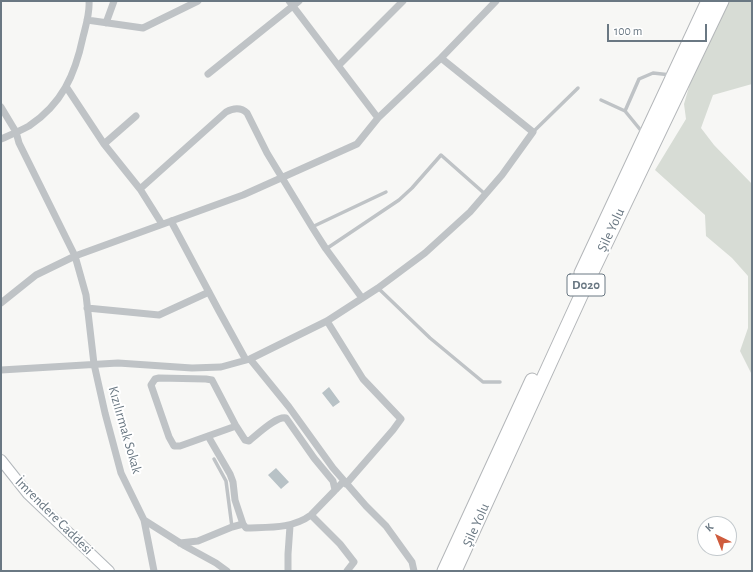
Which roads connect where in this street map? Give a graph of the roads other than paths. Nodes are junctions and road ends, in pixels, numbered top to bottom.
1 (88, 1) edge
2 (114, 1) edge
3 (198, 1) edge
4 (299, 1) edge
5 (403, 1) edge
6 (496, 1) edge
7 (708, 1) edge
8 (722, 1) edge
9 (291, 4) edge
10 (87, 20) junction
11 (106, 22) junction
12 (441, 58) junction
13 (339, 65) junction
14 (208, 74) dead end
15 (672, 75) junction
16 (67, 88) junction
17 (578, 88) dead end
18 (601, 100) dead end
19 (1, 107) edge
20 (625, 111) junction
21 (136, 116) dead end
22 (378, 118) junction
23 (16, 132) junction
24 (533, 132) junction
25 (645, 135) junction
26 (1, 139) edge
27 (104, 144) junction
28 (282, 178) junction
29 (140, 189) junction
30 (386, 192) dead end
31 (485, 194) junction
32 (171, 221) junction
33 (162, 224) junction
34 (312, 227) junction
35 (326, 249) junction
36 (75, 256) junction
37 (378, 288) junction
38 (209, 292) junction
39 (362, 298) junction
40 (1, 303) edge
41 (88, 308) junction
42 (327, 321) junction
43 (248, 359) junction
44 (94, 364) junction
45 (1, 370) edge
46 (500, 382) dead end
47 (236, 426) junction
48 (208, 436) junction
49 (214, 459) dead end
50 (1, 460) edge
51 (345, 482) junction
52 (335, 490) junction
53 (311, 515) junction
54 (144, 520) junction
55 (243, 524) junction
56 (290, 526) junction
57 (232, 527) junction
58 (180, 543) junction
59 (109, 571) edge
60 (154, 571) edge
61 (227, 571) edge
62 (288, 571) edge
63 (347, 571) edge
64 (414, 571) edge
65 (444, 571) edge
66 (455, 571) edge

1 - 10 street
2 - 11 street
3 - 11 street
4 - 9 street
5 - 13 street
6 - 12 street
7 - 15 highway, Şile Yolu / D020
8 - 66 highway, Şile Yolu / D020
9 - 13 street
9 - 14 street
10 - 11 street
10 - 16 street
12 - 22 street
12 - 24 street
13 - 22 street
15 - 20 lane
15 - 25 highway, Şile Yolu / D020
16 - 23 street
16 - 27 street
17 - 24 lane
18 - 20 lane
19 - 23 street, Kızılırmak Sokak
20 - 25 lane
21 - 27 street
22 - 28 street
23 - 26 street
23 - 36 street, Kızılırmak Sokak
24 - 31 street
25 - 65 highway, Şile Yolu / D020
27 - 29 street
28 - 29 street
28 - 32 street
28 - 34 street
29 - 33 street
30 - 34 lane
31 - 35 lane
31 - 37 street
32 - 33 street
32 - 38 street
33 - 36 street
34 - 35 street
35 - 39 street
36 - 40 street
36 - 41 street, Kızılırmak Sokak
37 - 39 street
37 - 46 lane
38 - 41 street
38 - 43 street
39 - 42 street
41 - 44 street, Kızılırmak Sokak
42 - 43 street
42 - 51 street
43 - 44 street
43 - 51 street
44 - 45 street
44 - 54 street, Kızılırmak Sokak
47 - 48 street
47 - 48 street
47 - 52 street
48 - 55 street
49 - 57 lane
50 - 59 street, İmrendere Caddesi
51 - 52 street
51 - 64 street
52 - 53 street
53 - 56 street
53 - 63 street
54 - 58 street
54 - 60 street, Kızılırmak Sokak
55 - 56 street
55 - 57 street
56 - 62 street
57 - 58 street
58 - 61 street

